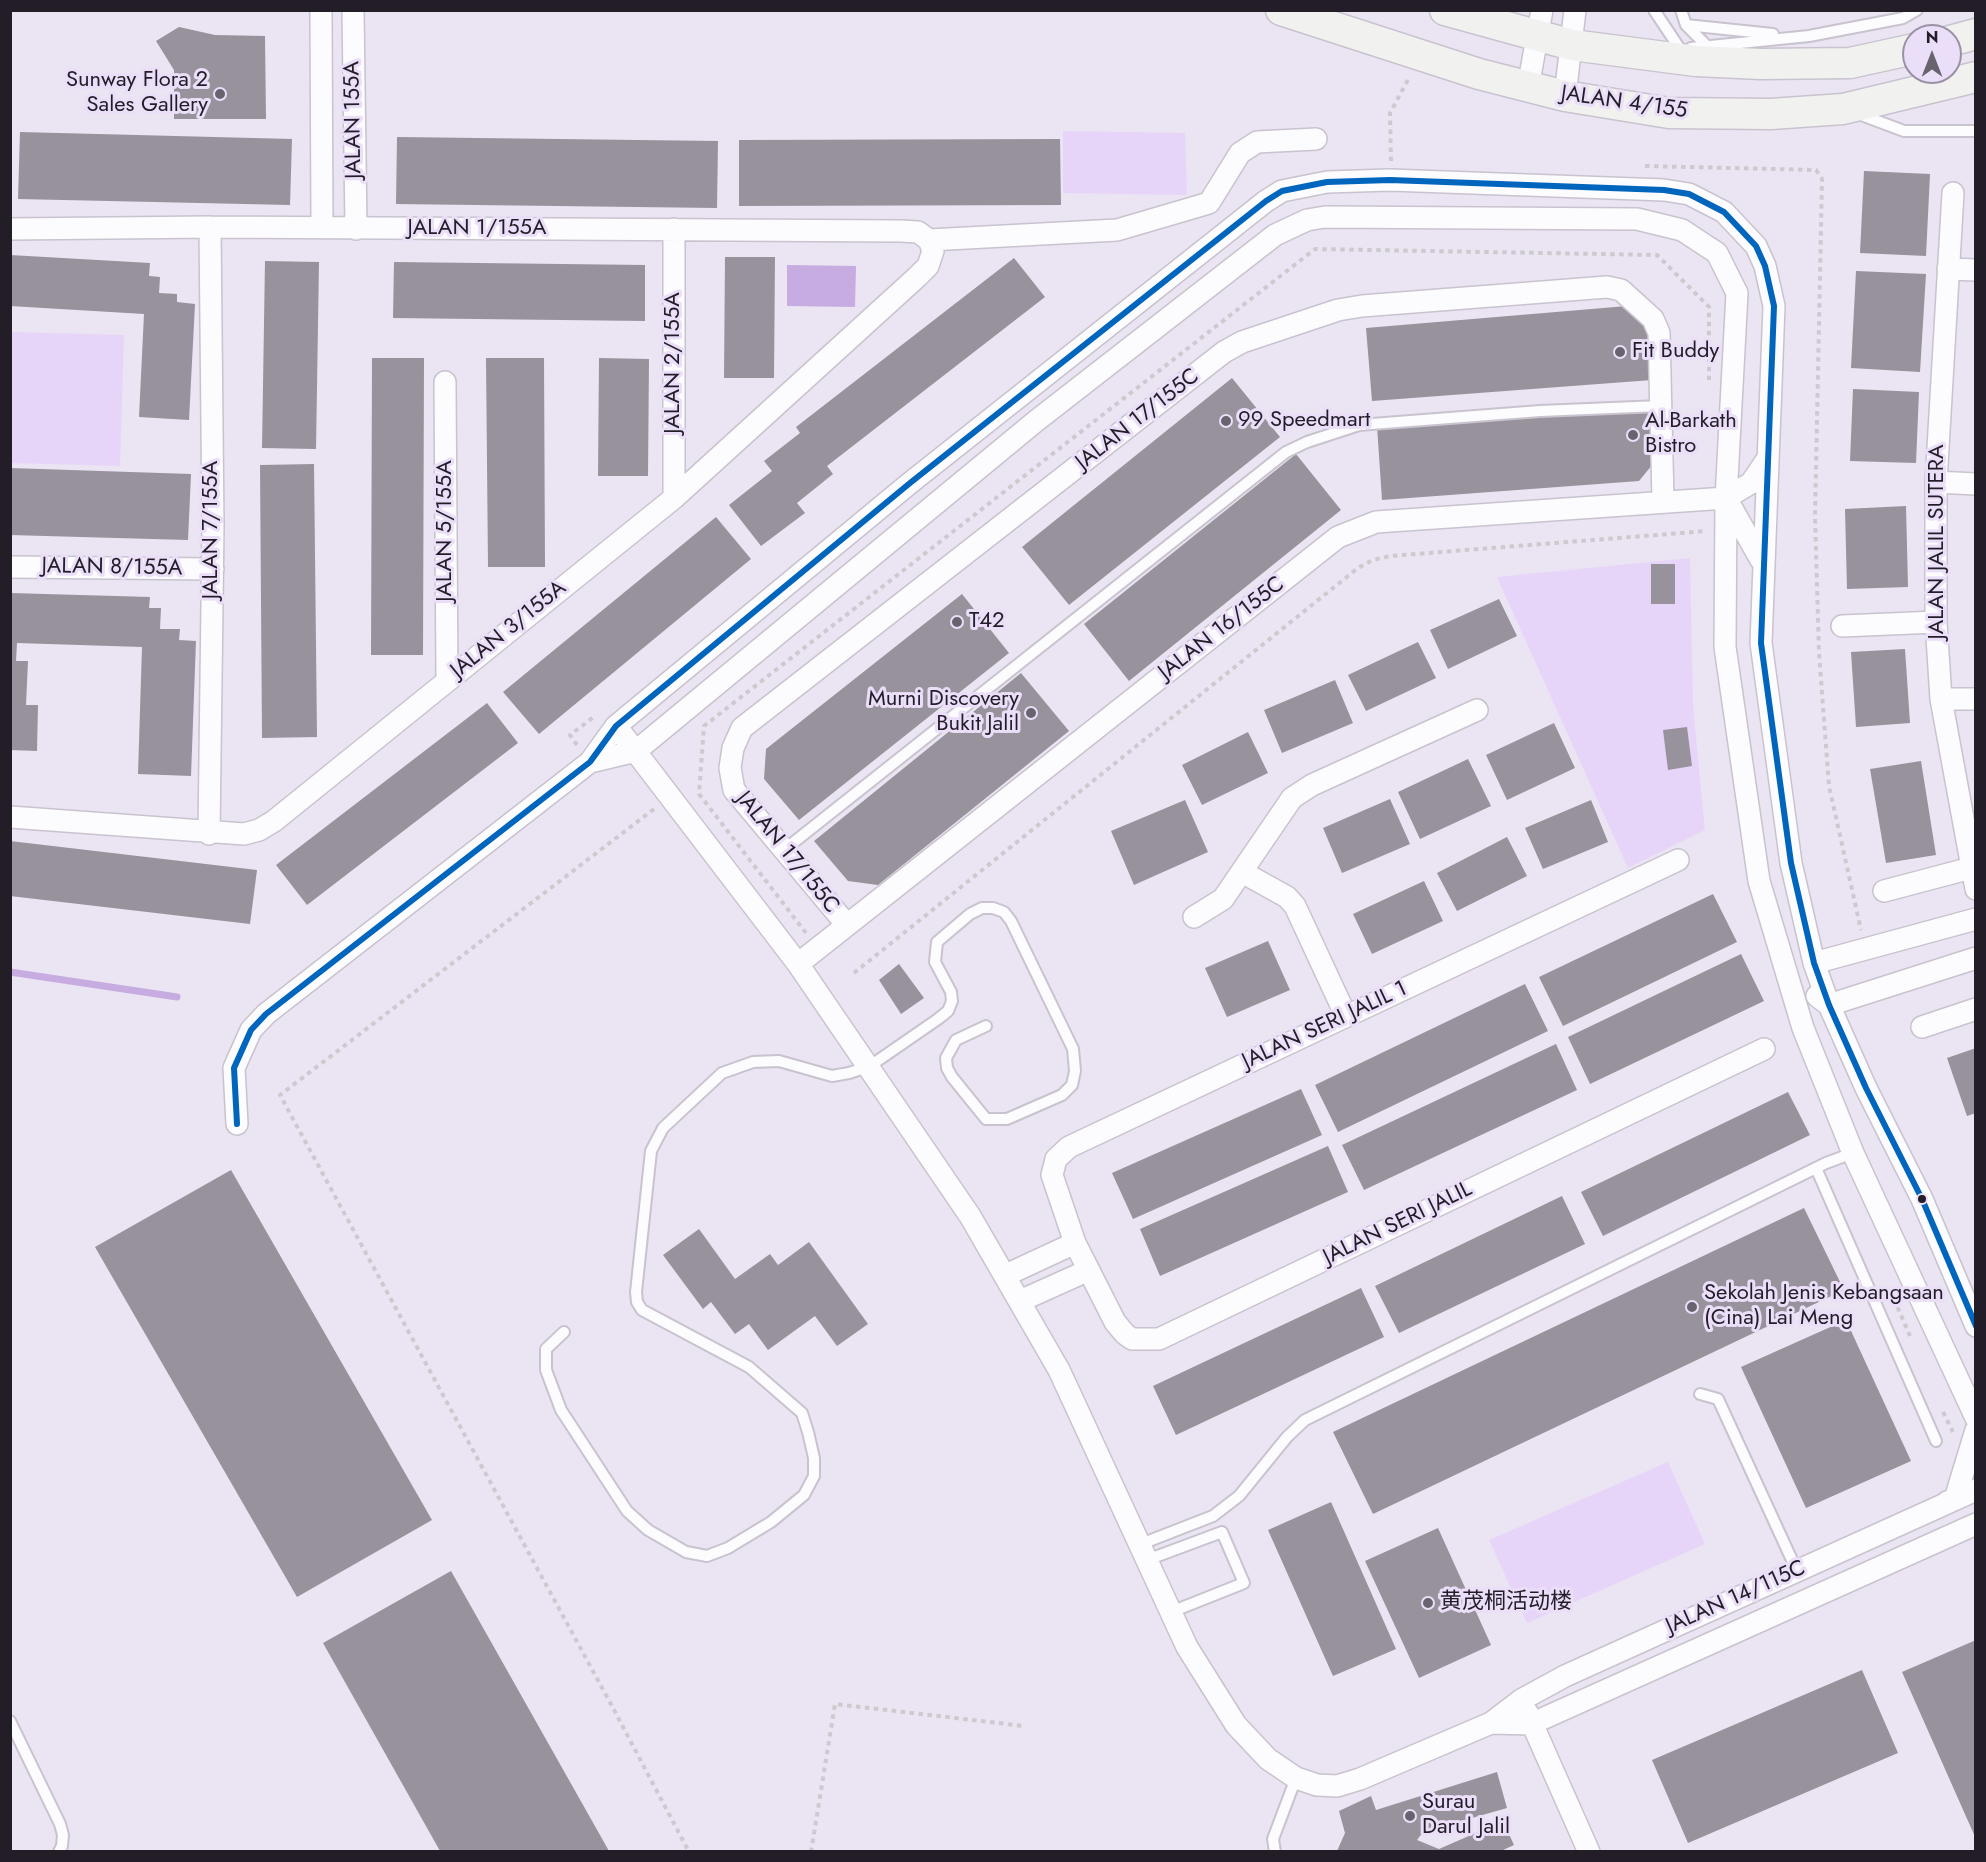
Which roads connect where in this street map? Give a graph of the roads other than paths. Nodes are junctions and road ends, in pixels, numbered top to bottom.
1 (321, 10) edge
2 (353, 10) edge
3 (1281, 10) edge
4 (1445, 10) edge
5 (1575, 10) edge
6 (1654, 10) edge
7 (1681, 10) edge
8 (1888, 10) edge
9 (1917, 10) edge
10 (1877, 23) junction
11 (1540, 24) edge
12 (1686, 25) junction
13 (1809, 36) junction
14 (1572, 45) junction
15 (1693, 52) junction
16 (1902, 52) edge
17 (1976, 77) edge
18 (1528, 87) junction
19 (1565, 96) junction
20 (1843, 109) junction
21 (1976, 131) edge
22 (1316, 139) dead end
23 (1953, 193) dead end
24 (210, 227) junction
25 (322, 228) junction
26 (10, 229) edge
27 (356, 229) junction
28 (674, 229) junction
29 (931, 246) junction
30 (1948, 269) junction
31 (1976, 270) edge
32 (445, 382) dead end
33 (1660, 406) junction
34 (1766, 461) junction
35 (1936, 482) junction
36 (1976, 484) edge
37 (674, 498) junction
38 (1726, 498) junction
39 (1663, 501) junction
40 (1763, 564) junction
41 (10, 567) edge
42 (213, 569) junction
43 (1936, 622) junction
44 (1842, 626) dead end
45 (447, 681) junction
46 (1941, 699) junction
47 (1976, 699) edge
48 (1477, 710) dead end
49 (616, 726) junction
50 (636, 751) junction
51 (590, 762) junction
52 (10, 817) edge
53 (209, 834) junction
54 (784, 850) junction
55 (1678, 860) dead end
56 (1971, 868) junction
57 (1242, 872) junction
58 (1976, 889) edge
59 (1884, 891) dead end
60 (1194, 917) dead end
61 (1976, 919) edge
62 (847, 925) junction
63 (1976, 958) edge
64 (1814, 963) junction
65 (798, 964) junction
66 (1785, 969) junction
67 (1810, 990) junction
68 (1828, 1005) junction
69 (1976, 1010) edge
70 (1346, 1016) junction
71 (986, 1026) dead end
72 (1922, 1026) dead end
73 (1803, 1028) junction
74 (1764, 1049) dead end
75 (870, 1066) junction
76 (237, 1124) dead end
77 (1852, 1153) junction
78 (1816, 1168) junction
79 (1075, 1243) junction
80 (1089, 1270) junction
81 (1006, 1275) junction
82 (1020, 1301) junction
83 (1976, 1326) edge
84 (564, 1332) dead end
85 (1700, 1395) dead end
86 (1976, 1418) edge
87 (1976, 1430) edge
88 (1936, 1442) dead end
89 (1976, 1490) edge
90 (1936, 1508) junction
91 (1976, 1524) edge
92 (1953, 1534) junction
93 (1976, 1535) edge
94 (1144, 1552) junction
95 (1797, 1571) junction
96 (1171, 1612) junction
97 (1521, 1700) junction
98 (10, 1721) edge
99 (1491, 1723) junction
100 (1531, 1724) junction
101 (1296, 1778) junction
102 (58, 1851) edge
103 (1275, 1851) edge
104 (1589, 1851) edge

1 - 25 street, JALAN 155A
2 - 27 street, JALAN 155A
3 - 18 street, JALAN 4/155
4 - 11 street
5 - 14 street
6 - 15 lane
7 - 12 lane
8 - 10 lane
9 - 10 lane
10 - 13 lane
11 - 14 street
11 - 18 street
12 - 13 lane
12 - 15 lane
13 - 15 lane
14 - 15 street
14 - 19 street
15 - 16 street
17 - 20 street, JALAN 4/155
18 - 19 street, JALAN 4/155
19 - 20 street, JALAN 4/155
20 - 21 lane
22 - 29 street
23 - 30 street, JALAN JALIL SUTERA
24 - 25 street, JALAN 1/155A
24 - 26 street, JALAN 1/155A
24 - 42 street, JALAN 7/155A
25 - 27 street, JALAN 1/155A
27 - 28 street, JALAN 1/155A
28 - 29 street, JALAN 1/155A
28 - 37 street, JALAN 2/155A
29 - 37 street, JALAN 3/155A
30 - 31 street
30 - 35 street, JALAN JALIL SUTERA
32 - 45 street, JALAN 5/155A
33 - 39 street, JALAN 17/155C
33 - 54 lane
33 - 54 street, JALAN 17/155C
34 - 38 street
34 - 40 street
34 - 49 street
35 - 36 street
35 - 43 street, JALAN JALIL SUTERA
37 - 45 street, JALAN 3/155A
38 - 39 street, JALAN 16/155C
38 - 40 street
38 - 50 street
38 - 66 street
39 - 62 street, JALAN 16/155C
40 - 64 street
41 - 42 street, JALAN 8/155A
42 - 53 street, JALAN 7/155A
43 - 44 street
43 - 46 street, JALAN JALIL SUTERA
45 - 53 street, JALAN 3/155A
46 - 47 street
46 - 56 street, JALAN JALIL SUTERA
48 - 57 street
49 - 50 street
49 - 51 street
50 - 51 street
50 - 65 street
51 - 76 street
52 - 53 street, JALAN 3/155A
54 - 62 street, JALAN 17/155C
55 - 70 street, JALAN SERI JALIL 1
56 - 58 street, JALAN JALIL SUTERA
56 - 59 street
57 - 60 street
57 - 70 street
61 - 64 street
62 - 65 street, JALAN 16/155C
63 - 68 street
64 - 67 street
64 - 68 street
65 - 75 street
66 - 67 street
66 - 73 street
67 - 68 street
67 - 73 street
68 - 83 street
69 - 72 street
70 - 79 street, JALAN SERI JALIL 1
71 - 75 lane
73 - 77 street
74 - 80 street, JALAN SERI JALIL
75 - 81 street
75 - 84 lane
77 - 78 lane
77 - 86 street
78 - 88 lane
78 - 94 lane
79 - 80 street, JALAN SERI JALIL
79 - 81 street
80 - 82 street
81 - 82 street
82 - 94 street
85 - 95 lane
87 - 90 street
89 - 90 street, JALAN 14/115C
90 - 95 street, JALAN 14/115C
91 - 92 street, JALAN 14/115C
92 - 93 street
92 - 100 street, JALAN 14/115C
94 - 96 street
94 - 96 lane
95 - 97 street, JALAN 14/115C
96 - 101 street
97 - 99 street, JALAN 14/115C
97 - 100 street
98 - 102 lane
99 - 100 street
99 - 101 street
100 - 104 street
101 - 103 lane

